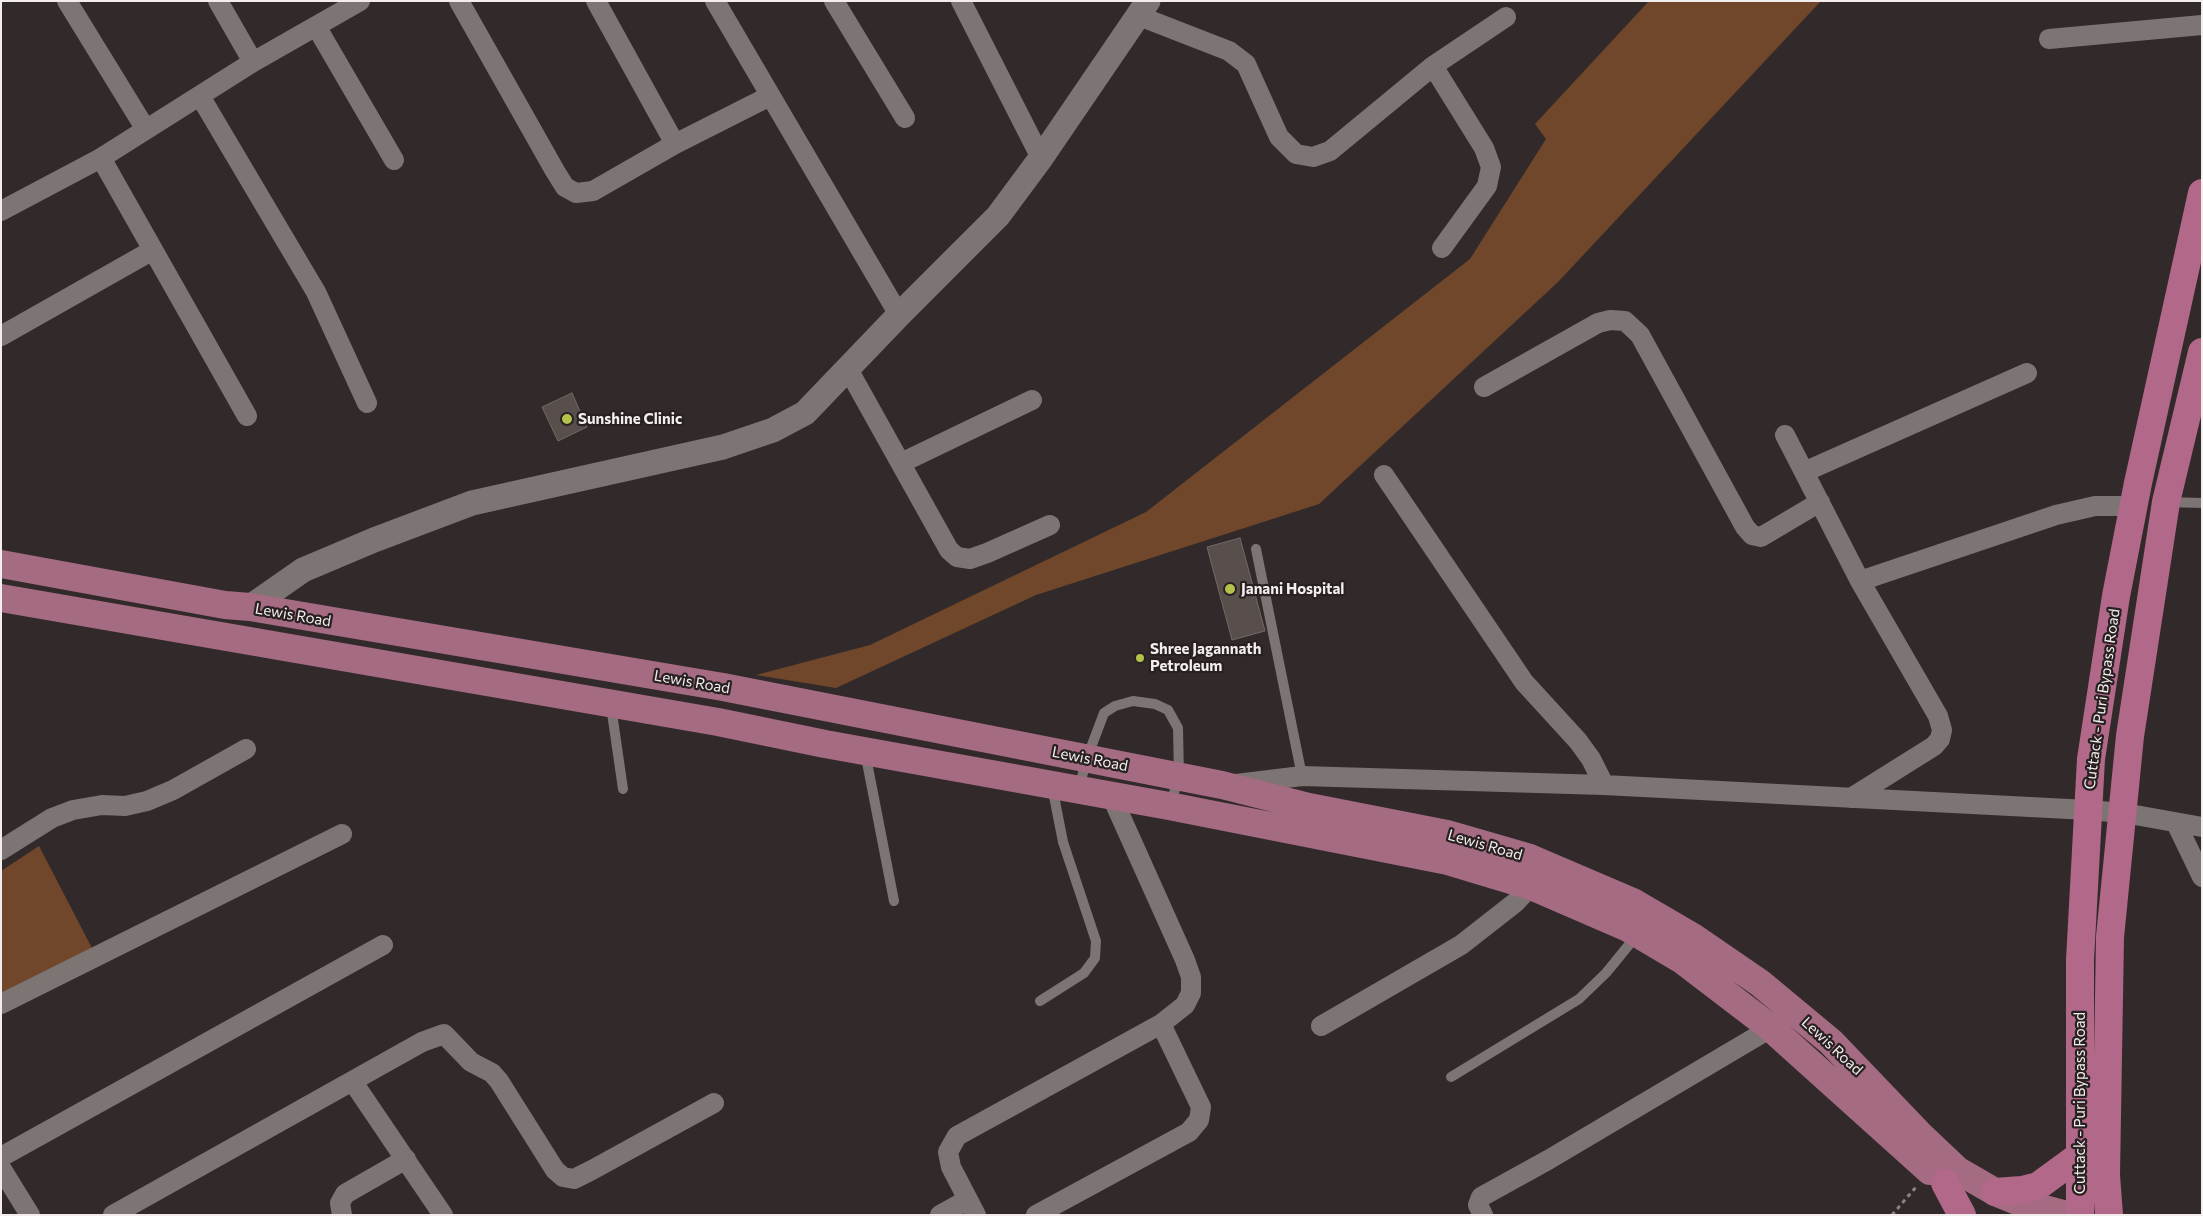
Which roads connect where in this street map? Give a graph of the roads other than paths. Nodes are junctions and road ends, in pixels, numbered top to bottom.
1 (68, 1) edge
2 (218, 1) edge
3 (360, 1) edge
4 (459, 1) edge
5 (596, 1) edge
6 (715, 1) edge
7 (834, 1) edge
8 (961, 1) edge
9 (1143, 9) edge
10 (1506, 17) dead end
11 (316, 26) junction
12 (2202, 26) edge
13 (2049, 39) dead end
14 (253, 62) junction
15 (1433, 66) junction
16 (200, 96) junction
17 (770, 96) junction
18 (905, 118) dead end
19 (145, 128) junction
20 (675, 144) junction
21 (101, 158) junction
22 (1041, 158) junction
23 (394, 160) dead end
24 (2202, 193) edge
25 (1, 211) edge
26 (1442, 248) dead end
27 (153, 250) junction
28 (898, 315) junction
29 (1, 336) edge
30 (2202, 352) edge
31 (848, 369) junction
32 (2027, 373) dead end
33 (1484, 387) dead end
34 (1032, 400) dead end
35 (367, 404) dead end
36 (247, 416) dead end
37 (1785, 435) dead end
38 (900, 463) junction
39 (1804, 472) junction
40 (1384, 475) dead end
41 (1820, 502) junction
42 (2166, 502) junction
43 (2202, 503) edge
44 (2134, 506) junction
45 (1050, 525) dead end
46 (1256, 549) dead end
47 (1, 564) edge
48 (1860, 581) junction
49 (1, 598) edge
50 (250, 607) junction
51 (382, 630) junction
52 (380, 663) junction
53 (611, 703) junction
54 (246, 749) dead end
55 (864, 750) junction
56 (1087, 758) junction
57 (1302, 776) junction
58 (1180, 777) junction
59 (1052, 784) junction
60 (1222, 785) junction
61 (1604, 785) junction
62 (1079, 788) junction
63 (623, 789) dead end
64 (1111, 794) junction
65 (1851, 798) junction
66 (1169, 806) junction
67 (2088, 810) junction
68 (2124, 813) junction
69 (2176, 823) junction
70 (2202, 826) edge
71 (342, 834) dead end
72 (1, 850) edge
73 (2202, 877) edge
74 (1531, 886) junction
75 (894, 901) dead end
76 (1638, 933) junction
77 (384, 945) dead end
78 (1040, 1001) dead end
79 (1, 1004) edge
80 (1161, 1024) junction
81 (1322, 1026) dead end
82 (1771, 1028) junction
83 (1451, 1076) dead end
84 (353, 1082) junction
85 (714, 1103) dead end
86 (2079, 1156) junction
87 (1, 1158) edge
88 (406, 1159) junction
89 (1, 1168) edge
90 (1937, 1176) junction
91 (1997, 1204) edge
92 (972, 1208) edge
93 (30, 1215) edge
94 (113, 1215) edge
95 (342, 1215) edge
96 (442, 1215) edge
97 (940, 1215) edge
98 (1036, 1215) edge
99 (1483, 1215) edge
100 (1962, 1215) edge
101 (2067, 1215) edge
102 (2080, 1215) edge
103 (2109, 1215) edge

1 - 19 street
2 - 14 street
3 - 11 street
4 - 20 street
5 - 20 street
6 - 17 street
7 - 18 street
8 - 22 street
9 - 15 street
9 - 22 street
10 - 15 street
11 - 14 street
11 - 23 street
12 - 13 street
14 - 16 street
15 - 26 street
16 - 19 street
16 - 35 street
17 - 20 street
17 - 28 street
19 - 21 street
21 - 25 street
21 - 27 street
22 - 28 street
24 - 44 highway, Cuttack - Puri Bypass Road
27 - 29 street
27 - 36 street
28 - 31 street
30 - 42 highway, Cuttack - Puri Bypass Road
31 - 38 street
31 - 50 street
32 - 39 street
33 - 41 street
34 - 38 street
37 - 39 street
38 - 45 street
39 - 41 street
40 - 61 street
41 - 48 street
42 - 43 lane
42 - 68 highway, Cuttack - Puri Bypass Road
44 - 48 street
44 - 67 highway, Cuttack - Puri Bypass Road
46 - 57 lane
47 - 50 main road, Lewis Road
48 - 65 street
49 - 52 main road, Lewis Road
50 - 51 main road, Lewis Road
51 - 52 main road
51 - 56 main road, Lewis Road
52 - 53 main road, Lewis Road
53 - 55 main road, Lewis Road
53 - 63 lane
54 - 72 street
55 - 59 main road, Lewis Road
55 - 75 lane
56 - 58 main road, Lewis Road
56 - 58 lane
56 - 62 lane
57 - 60 street
57 - 61 street
58 - 60 main road, Lewis Road
58 - 66 lane
59 - 62 main road, Lewis Road
59 - 78 lane
60 - 91 main road, Lewis Road
61 - 65 street
62 - 64 main road, Lewis Road
64 - 66 main road, Lewis Road
64 - 80 street
65 - 67 street
66 - 74 main road, Lewis Road
67 - 68 street
67 - 86 highway, Cuttack - Puri Bypass Road
68 - 69 street
68 - 103 highway, Cuttack - Puri Bypass Road
69 - 70 street
69 - 73 street
71 - 79 street
74 - 76 main road, Lewis Road
74 - 81 street
76 - 82 main road, Lewis Road
76 - 83 lane
77 - 87 street
80 - 92 street
80 - 98 street
82 - 90 main road, Lewis Road
82 - 99 street
84 - 85 street
84 - 88 street
84 - 94 street
86 - 91 highway
86 - 102 highway, Cuttack - Puri Bypass Road
88 - 95 street
88 - 96 street
89 - 93 street
90 - 91 main road, Lewis Road
90 - 100 highway
91 - 101 main road, Lewis Road
92 - 97 street

